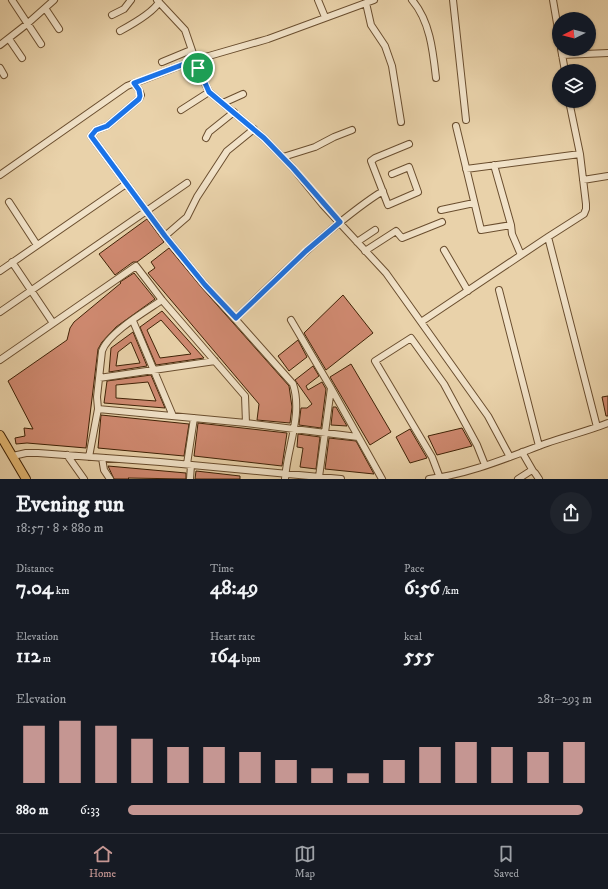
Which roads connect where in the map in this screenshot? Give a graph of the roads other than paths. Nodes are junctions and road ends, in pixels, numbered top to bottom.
1 (12, 0) edge
2 (54, 0) edge
3 (131, 0) edge
4 (318, 0) edge
5 (374, 0) edge
6 (412, 0) edge
7 (453, 0) edge
8 (553, 0) edge
9 (160, 1) edge
10 (366, 3) junction
11 (45, 8) junction
12 (555, 12) edge
13 (112, 15) dead end
14 (325, 17) junction
15 (27, 24) junction
16 (59, 30) dead end
17 (120, 31) dead end
18 (9, 39) junction
19 (41, 44) dead end
20 (0, 45) edge
21 (191, 50) junction
22 (596, 53) edge
23 (608, 53) edge
24 (22, 58) dead end
25 (195, 60) junction
26 (162, 62) dead end
27 (0, 68) edge
28 (4, 75) dead end
29 (436, 78) dead end
30 (134, 83) junction
31 (209, 92) junction
32 (243, 94) dead end
33 (223, 103) junction
34 (570, 108) edge
35 (181, 110) dead end
36 (234, 112) junction
37 (466, 120) dead end
38 (401, 122) dead end
39 (456, 126) dead end
40 (254, 129) junction
41 (352, 130) dead end
42 (206, 138) dead end
43 (409, 144) dead end
44 (580, 154) junction
45 (283, 157) junction
46 (494, 165) junction
47 (466, 169) junction
48 (392, 174) dead end
49 (0, 175) edge
50 (608, 176) edge
51 (583, 180) junction
52 (187, 183) dead end
53 (126, 184) junction
54 (383, 191) junction
55 (9, 202) dead end
56 (474, 203) junction
57 (441, 210) dead end
58 (146, 211) junction
59 (340, 222) junction
60 (442, 222) dead end
61 (511, 225) junction
62 (375, 230) dead end
63 (165, 236) junction
64 (548, 237) junction
65 (357, 242) junction
66 (37, 245) junction
67 (444, 250) dead end
68 (365, 251) junction
69 (521, 255) junction
70 (12, 262) junction
71 (0, 271) edge
72 (31, 290) junction
73 (499, 290) dead end
74 (468, 291) junction
75 (162, 300) junction
76 (0, 312) edge
77 (236, 318) junction
78 (291, 320) dead end
79 (133, 321) junction
80 (421, 322) junction
81 (53, 323) junction
82 (0, 360) edge
83 (215, 361) junction
84 (154, 370) junction
85 (99, 378) junction
86 (331, 388) junction
87 (98, 409) junction
88 (173, 416) junction
89 (194, 418) junction
90 (246, 423) junction
91 (608, 423) edge
92 (597, 427) junction
93 (294, 430) junction
94 (325, 433) junction
95 (0, 435) edge
96 (358, 437) junction
97 (539, 446) junction
98 (522, 452) junction
99 (13, 456) junction
100 (67, 456) junction
101 (89, 457) junction
102 (510, 457) junction
103 (102, 458) junction
104 (189, 464) junction
105 (485, 465) junction
106 (532, 470) junction
107 (285, 476) edge
108 (319, 477) junction
109 (440, 478) junction
110 (26, 479) edge
111 (84, 479) edge
112 (110, 479) edge
113 (190, 479) edge
114 (341, 479) edge
115 (382, 479) edge
116 (429, 479) edge
117 (518, 479) edge
118 (539, 479) edge

1 - 15 street
2 - 11 street
3 - 13 street
4 - 14 street
5 - 10 street
6 - 29 street
7 - 37 street
8 - 12 street
9 - 17 street
9 - 21 street
10 - 14 street
10 - 38 street
11 - 15 street
11 - 16 street
14 - 25 street
15 - 18 street
15 - 19 street
18 - 20 street
18 - 24 street
21 - 25 street
21 - 26 street
22 - 23 street
25 - 30 street
25 - 31 street
27 - 28 street
30 - 49 street
30 - 53 street
31 - 33 street
31 - 35 street
32 - 33 street
33 - 36 street
34 - 44 street
36 - 40 street
36 - 42 street
39 - 47 street
40 - 45 street
40 - 63 street
41 - 45 street
43 - 54 street
44 - 46 street
44 - 51 street
45 - 59 street
46 - 47 street
46 - 61 street
47 - 56 street
48 - 54 street
50 - 51 street
51 - 64 street
52 - 58 street
53 - 58 street
53 - 66 street
54 - 59 street
55 - 66 street
56 - 57 street
56 - 61 street
58 - 63 street
58 - 72 street
59 - 65 street
59 - 77 street
60 - 68 street
61 - 69 street
62 - 65 street
63 - 77 street
64 - 69 street
64 - 92 street
65 - 68 street
66 - 70 street
67 - 74 street
68 - 80 street
69 - 74 street
70 - 71 street
70 - 72 street
72 - 76 street
72 - 81 street
73 - 97 street
74 - 80 street
75 - 79 street
75 - 81 street
75 - 83 street
77 - 93 street
78 - 86 street
79 - 84 street
79 - 85 street
80 - 102 street
81 - 82 street
83 - 84 street
83 - 90 street
84 - 85 street
84 - 88 street
85 - 87 street
86 - 94 street
86 - 96 street
87 - 88 street
87 - 101 street
88 - 89 street
89 - 90 street
89 - 104 street
90 - 93 street
91 - 92 street
92 - 97 street
93 - 94 street
93 - 107 street
94 - 96 street
94 - 108 street
95 - 99 main road
96 - 115 street
97 - 98 street
98 - 102 street
98 - 106 street
99 - 100 street
99 - 110 main road
100 - 101 street
100 - 111 street
101 - 103 street
102 - 105 street
103 - 104 street
103 - 112 street
104 - 107 street
104 - 113 street
105 - 109 street
105 - 109 street
106 - 117 street
106 - 118 street
107 - 108 street
108 - 114 street
109 - 116 street

